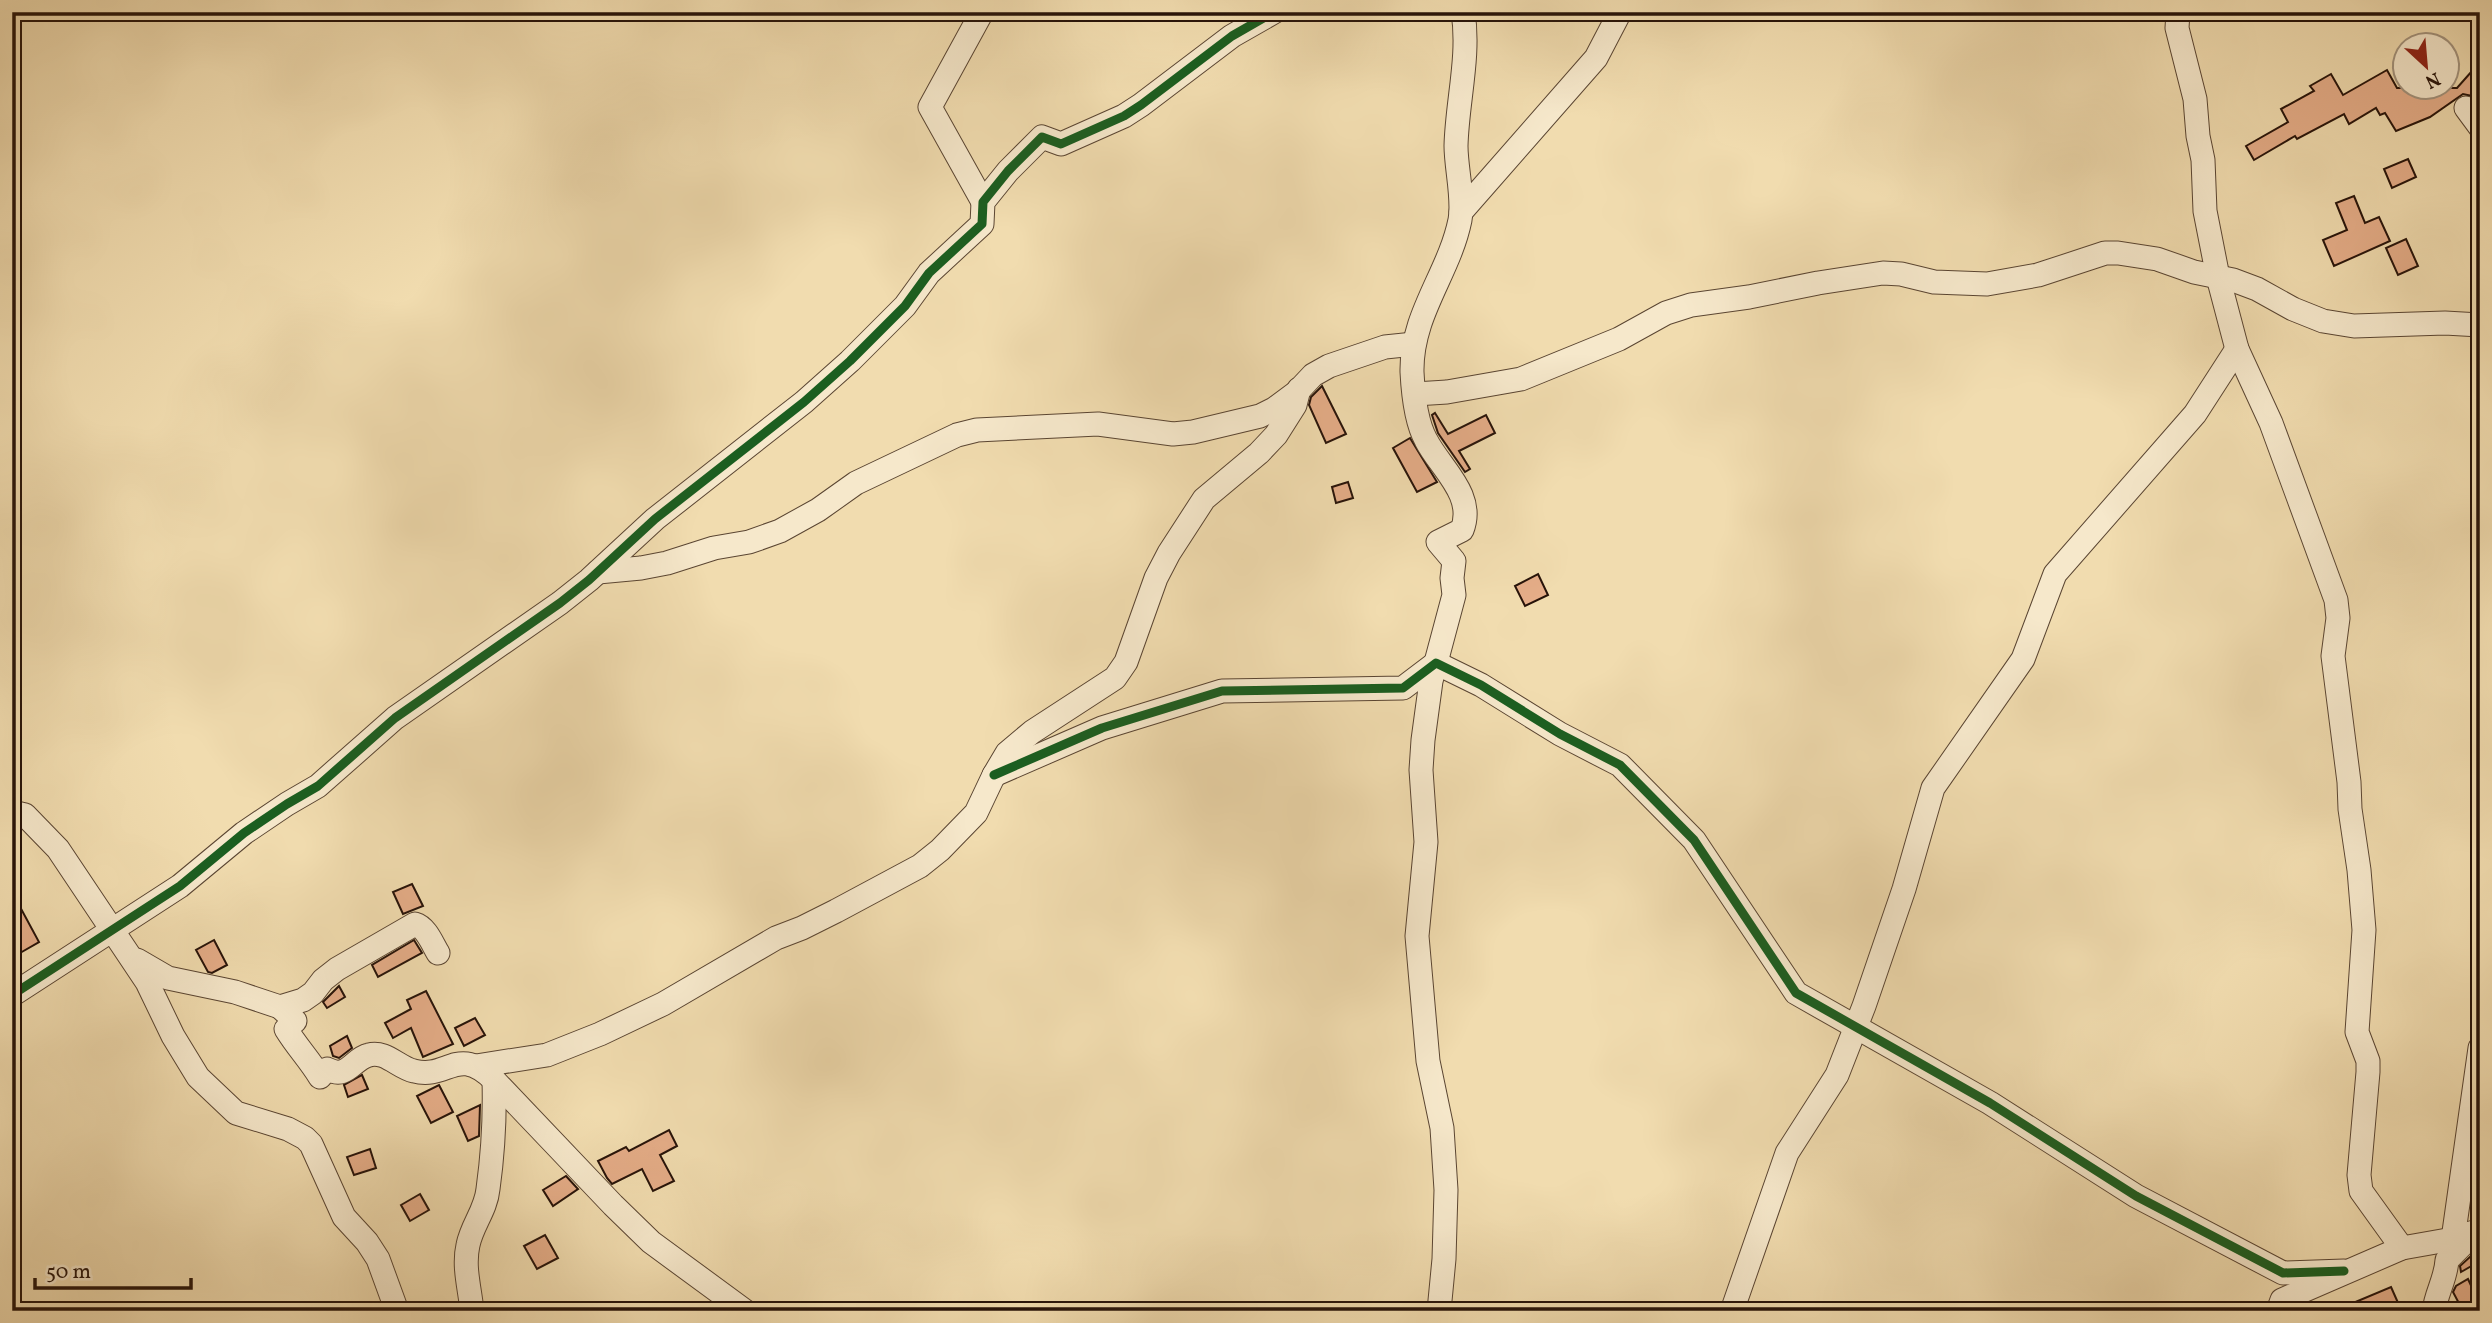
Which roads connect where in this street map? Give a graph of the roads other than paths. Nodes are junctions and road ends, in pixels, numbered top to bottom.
1 (982, 12) edge
2 (1275, 12) edge
3 (1463, 12) edge
4 (1620, 12) edge
5 (2179, 12) edge
6 (2466, 108) dead end
7 (2480, 127) edge
8 (983, 202) junction
9 (1461, 212) junction
10 (2218, 276) junction
11 (2480, 325) edge
12 (1415, 344) junction
13 (2237, 349) junction
14 (1299, 389) junction
15 (1415, 394) junction
16 (598, 572) junction
17 (1436, 663) junction
18 (994, 775) junction
19 (12, 812) edge
20 (114, 929) junction
21 (438, 953) dead end
22 (129, 954) junction
23 (12, 995) edge
24 (280, 1007) junction
25 (1856, 1028) junction
26 (2480, 1048) edge
27 (476, 1066) junction
28 (494, 1080) junction
29 (2480, 1230) edge
30 (2480, 1237) edge
31 (2453, 1238) junction
32 (2402, 1248) junction
33 (2344, 1271) junction
34 (397, 1311) edge
35 (472, 1311) edge
36 (744, 1311) edge
37 (1439, 1311) edge
38 (1732, 1311) edge
39 (2278, 1311) edge
40 (2434, 1311) edge

1 - 8 street
2 - 8 street
3 - 9 street
4 - 9 street
5 - 10 street
6 - 7 street
8 - 16 street
9 - 12 street
10 - 11 street
10 - 13 street
10 - 15 street
12 - 14 street
12 - 15 street
13 - 25 street
13 - 32 street
14 - 16 street
14 - 18 street
15 - 17 street
16 - 20 street
17 - 18 street
17 - 25 street
17 - 37 street
18 - 27 street
19 - 20 street
20 - 22 street
20 - 23 street
21 - 24 street
22 - 24 street
22 - 34 street
24 - 27 street
25 - 33 street
25 - 38 street
26 - 31 street
27 - 28 street
28 - 35 street
28 - 36 street
29 - 31 street
30 - 40 street
31 - 32 street
32 - 33 street
33 - 39 street

